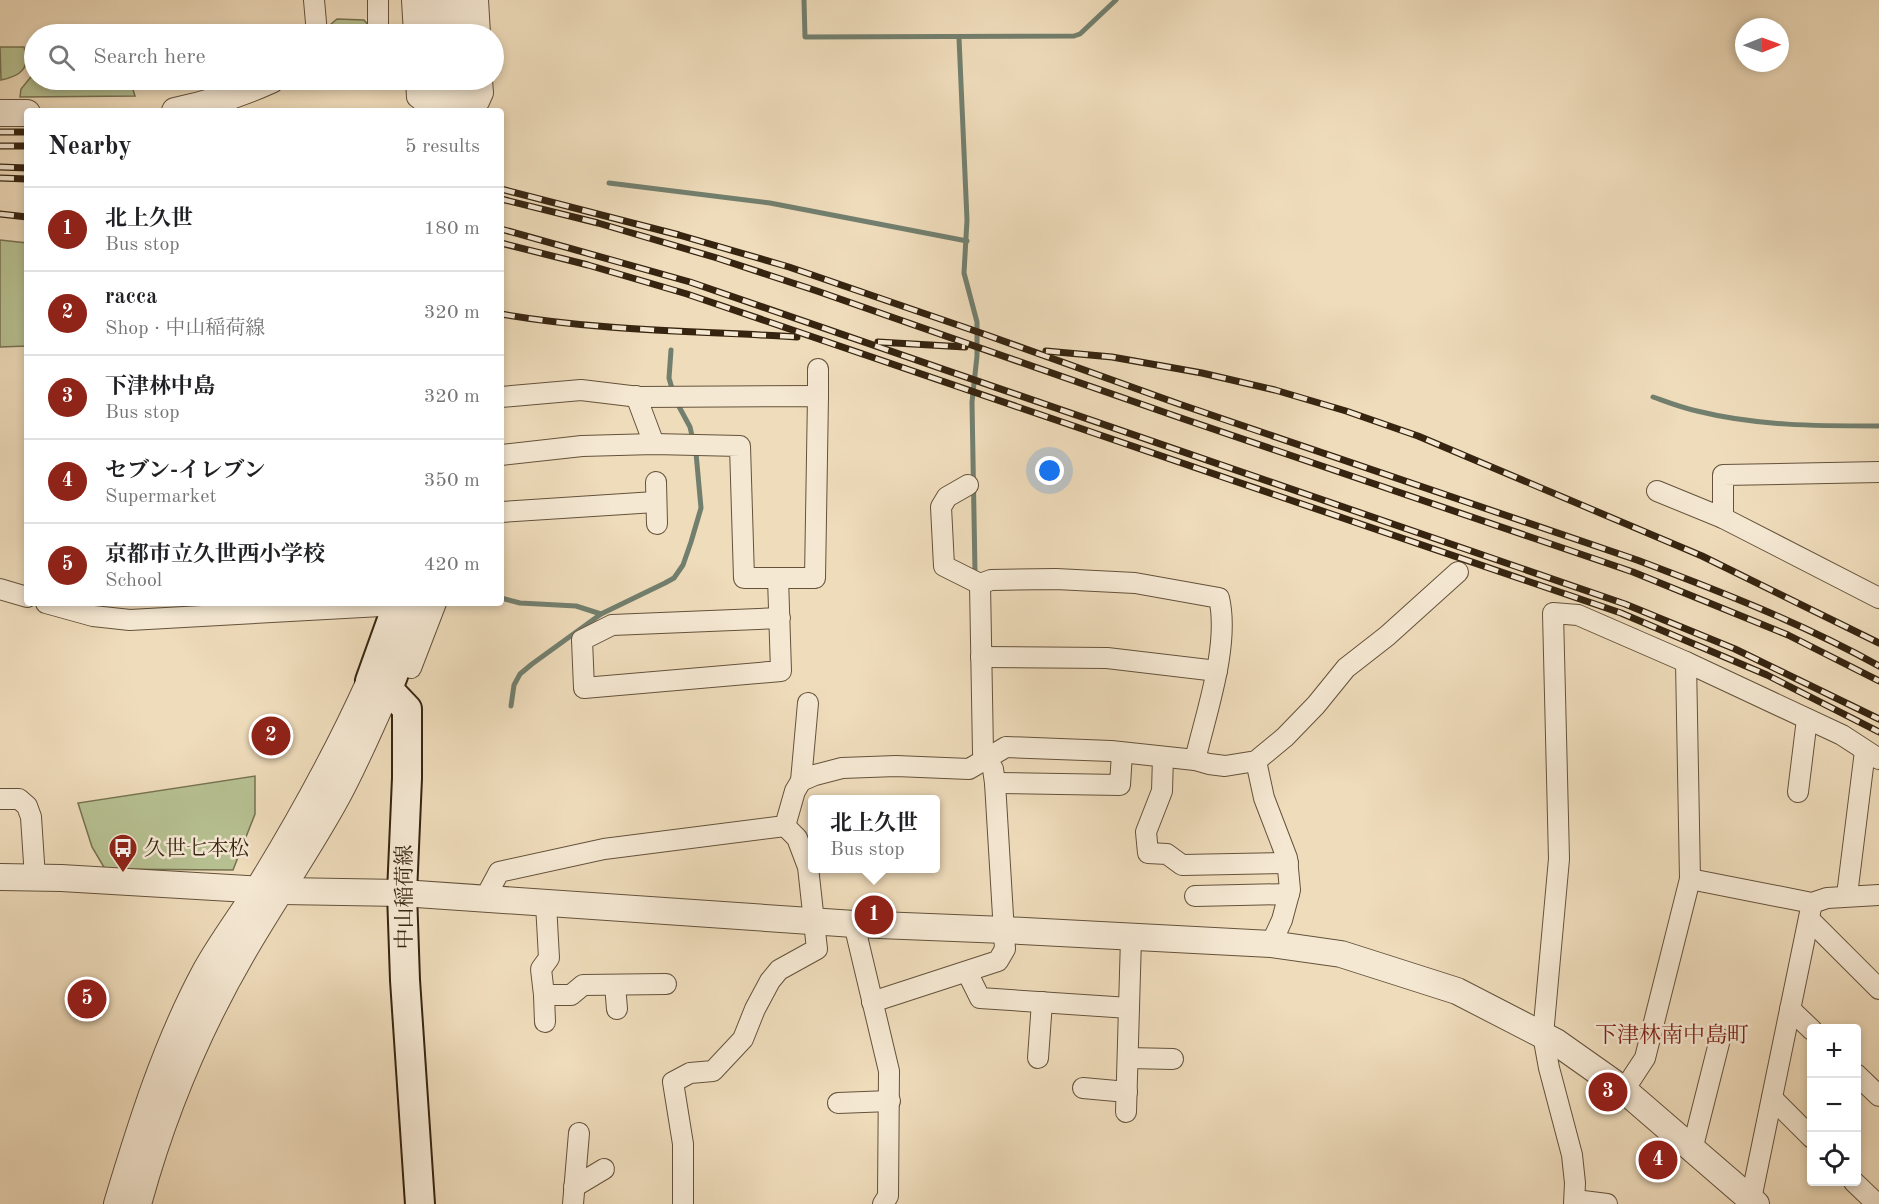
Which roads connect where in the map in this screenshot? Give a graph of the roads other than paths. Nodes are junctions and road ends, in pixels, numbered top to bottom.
1 (314, 0) edge
2 (378, 0) edge
3 (412, 0) edge
4 (434, 0) edge
5 (456, 0) edge
6 (478, 0) edge
7 (316, 24) edge
8 (378, 24) edge
9 (413, 24) edge
10 (435, 24) edge
11 (457, 24) edge
12 (479, 24) edge
13 (249, 90) edge
14 (190, 108) edge
15 (0, 113) edge
16 (24, 113) edge
17 (818, 369) dead end
18 (636, 396) junction
19 (818, 396) junction
20 (504, 397) edge
21 (654, 444) junction
22 (504, 455) edge
23 (1879, 472) edge
24 (968, 485) dead end
25 (1657, 491) dead end
26 (504, 512) edge
27 (1723, 518) junction
28 (657, 524) dead end
29 (1458, 572) dead end
30 (778, 578) junction
31 (980, 584) junction
32 (0, 589) edge
33 (24, 596) edge
34 (1879, 598) edge
35 (57, 606) edge
36 (355, 606) edge
37 (386, 606) edge
38 (387, 606) edge
39 (418, 606) edge
40 (435, 606) edge
41 (780, 618) junction
42 (981, 657) junction
43 (1686, 662) junction
44 (1217, 671) junction
45 (379, 685) junction
46 (808, 703) dead end
47 (1807, 719) junction
48 (344, 739) junction
49 (1122, 753) junction
50 (1872, 755) edge
51 (1163, 757) junction
52 (987, 760) junction
53 (1195, 760) junction
54 (1256, 760) junction
55 (801, 781) junction
56 (995, 783) junction
57 (1798, 792) dead end
58 (0, 799) edge
59 (785, 826) junction
60 (1288, 863) junction
61 (808, 867) edge
62 (809, 873) edge
63 (0, 877) edge
64 (35, 878) junction
65 (1690, 879) junction
66 (270, 890) junction
67 (402, 893) junction
68 (1289, 894) junction
69 (1847, 895) junction
70 (1879, 895) edge
71 (1196, 896) dead end
72 (484, 900) junction
73 (546, 904) junction
74 (1811, 911) junction
75 (812, 921) junction
76 (854, 924) junction
77 (1004, 930) junction
78 (1131, 938) junction
79 (1271, 944) junction
80 (967, 972) junction
81 (666, 984) dead end
82 (615, 985) junction
83 (1879, 988) edge
84 (544, 995) junction
85 (872, 1002) junction
86 (1042, 1002) junction
87 (1129, 1008) junction
88 (617, 1009) dead end
89 (1790, 1009) junction
90 (545, 1022) dead end
91 (1807, 1025) edge
92 (1543, 1035) junction
93 (1720, 1039) dead end
94 (1038, 1058) dead end
95 (1128, 1058) junction
96 (1173, 1059) dead end
97 (1861, 1078) edge
98 (1083, 1089) dead end
99 (1624, 1090) junction
100 (1127, 1092) junction
101 (1879, 1096) edge
102 (1772, 1098) junction
103 (890, 1101) junction
104 (838, 1103) dead end
105 (1126, 1112) dead end
106 (579, 1133) dead end
107 (1807, 1133) edge
108 (1692, 1150) junction
109 (604, 1169) dead end
110 (1858, 1186) edge
111 (574, 1195) edge
112 (1575, 1202) edge
113 (1752, 1202) edge
114 (117, 1204) edge
115 (138, 1204) edge
116 (420, 1204) edge
117 (683, 1204) edge
118 (883, 1204) edge
119 (1607, 1204) edge
120 (1877, 1204) edge

1 - 7 street
2 - 8 street
3 - 9 street
4 - 10 main road
5 - 11 main road
6 - 12 street
13 - 14 street
15 - 16 street
17 - 19 street
18 - 19 street
18 - 20 street
18 - 21 street
19 - 30 street
21 - 22 street
21 - 30 street
23 - 27 street
24 - 31 street
25 - 27 street
26 - 28 street
27 - 34 street
29 - 54 street
30 - 41 street
31 - 42 street
31 - 44 street
32 - 33 street
35 - 36 street
37 - 48 street
38 - 45 main road
39 - 45 main road
40 - 45 street
41 - 41 street
42 - 44 street
42 - 52 street
43 - 47 street
43 - 65 street
43 - 92 street
44 - 53 street
45 - 48 street
45 - 66 street
45 - 67 main road, 中山稲荷線
46 - 55 street
47 - 50 street
47 - 57 street
48 - 66 street
49 - 51 street
49 - 52 street
49 - 56 street
50 - 69 street
51 - 53 street
51 - 60 street
52 - 55 street
52 - 56 street
53 - 54 street
54 - 60 street
55 - 59 street
56 - 77 street
58 - 64 street
59 - 61 street
59 - 72 street
60 - 68 street
62 - 75 street
63 - 64 street
64 - 66 street
65 - 74 street
65 - 99 street
66 - 67 street
66 - 114 street
66 - 115 street
67 - 72 street
67 - 116 main road, 中山稲荷線
68 - 71 street
68 - 79 street
69 - 70 street
69 - 74 street
72 - 73 street
73 - 75 street
73 - 84 street
74 - 83 street
74 - 89 street
75 - 76 street
75 - 117 street
76 - 77 street
76 - 85 street
77 - 78 street
77 - 80 street
78 - 79 street
78 - 87 street
79 - 92 street
80 - 85 street
80 - 86 street
81 - 82 street
82 - 84 street
82 - 88 street
84 - 90 street
85 - 103 street
86 - 87 street
86 - 94 street
87 - 95 street
89 - 91 street
89 - 102 street
92 - 99 street
92 - 112 street
93 - 108 street
95 - 96 street
95 - 100 street
97 - 101 street
98 - 100 street
99 - 108 street
100 - 105 street
102 - 107 street
102 - 113 street
103 - 104 street
103 - 118 street
106 - 111 street
108 - 113 street
109 - 111 street
110 - 120 street
112 - 119 street

